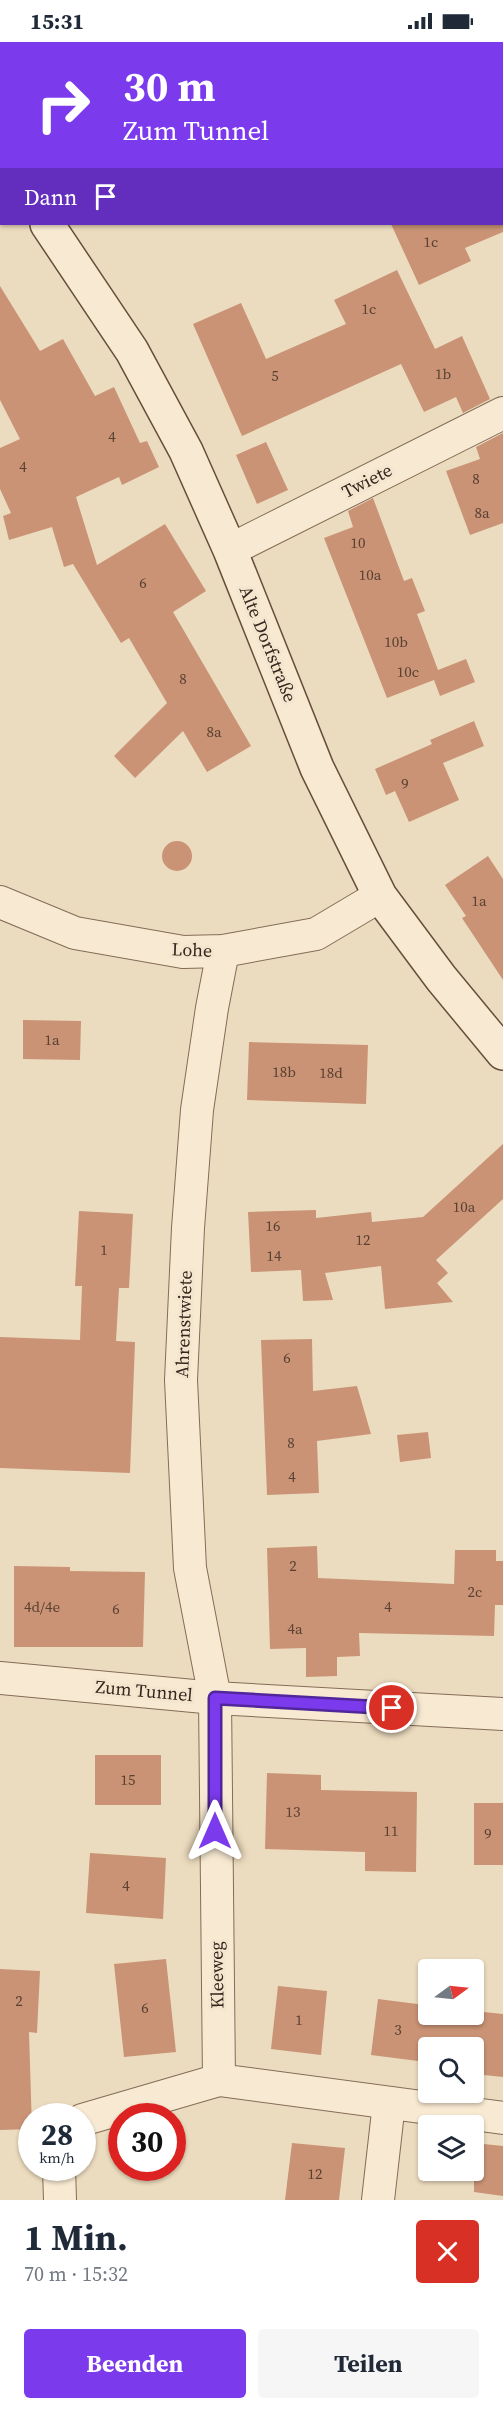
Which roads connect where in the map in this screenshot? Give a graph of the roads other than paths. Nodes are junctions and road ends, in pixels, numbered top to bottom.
1 (48, 225) edge
2 (503, 413) edge
3 (230, 550) junction
4 (380, 896) junction
5 (0, 902) edge
6 (223, 951) junction
7 (503, 1053) edge
8 (0, 1678) edge
9 (215, 1698) junction
10 (503, 1714) edge
11 (219, 2080) junction
12 (389, 2103) junction
13 (96, 2116) edge
14 (503, 2118) edge
15 (59, 2181) edge
16 (60, 2200) edge
17 (378, 2200) edge

1 - 3 street, Alte Dorfstraße
2 - 3 street, Twiete
3 - 4 street, Alte Dorfstraße
4 - 6 street, Lohe
4 - 7 street, Alte Dorfstraße
5 - 6 street, Lohe
6 - 9 street, Ahrenstwiete
8 - 9 street, Zum Tunnel
9 - 10 street, Zum Tunnel
9 - 11 street, Kleeweg
11 - 12 street
11 - 13 street
12 - 14 street
12 - 17 street
15 - 16 street

